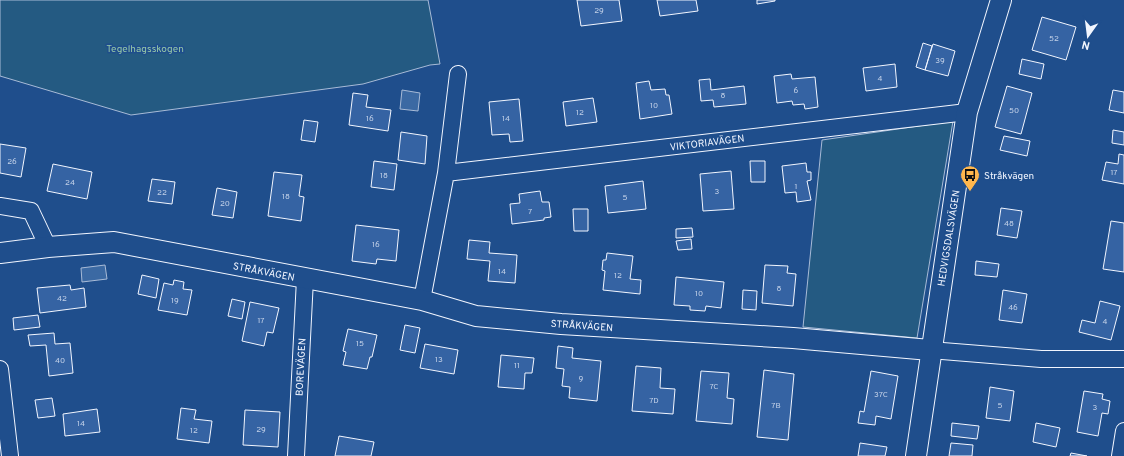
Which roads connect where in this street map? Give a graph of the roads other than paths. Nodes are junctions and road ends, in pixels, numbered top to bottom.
1 (1001, 0) edge
2 (458, 74) dead end
3 (967, 112) junction
4 (446, 173) junction
5 (0, 206) edge
6 (48, 247) junction
7 (0, 253) edge
8 (305, 279) junction
9 (422, 300) junction
10 (930, 350) junction
11 (1124, 359) edge
12 (0, 369) edge
13 (1124, 431) edge
14 (10, 456) edge
15 (296, 456) edge
16 (916, 456) edge
17 (1120, 456) edge

1 - 3 street, HEDVIGSDALSVÄGEN
2 - 4 street
3 - 4 street, VIKTORIAVÄGEN
3 - 10 street, HEDVIGSDALSVÄGEN
4 - 9 street
5 - 6 street
6 - 7 street, STRÅKVÄGEN
6 - 8 street, STRÅKVÄGEN
8 - 9 street, STRÅKVÄGEN
8 - 15 street, BOREVÄGEN
9 - 10 street, STRÅKVÄGEN
10 - 11 street, STRÅKVÄGEN
10 - 16 street, HEDVIGSDALSVÄGEN
12 - 14 street
13 - 17 street

